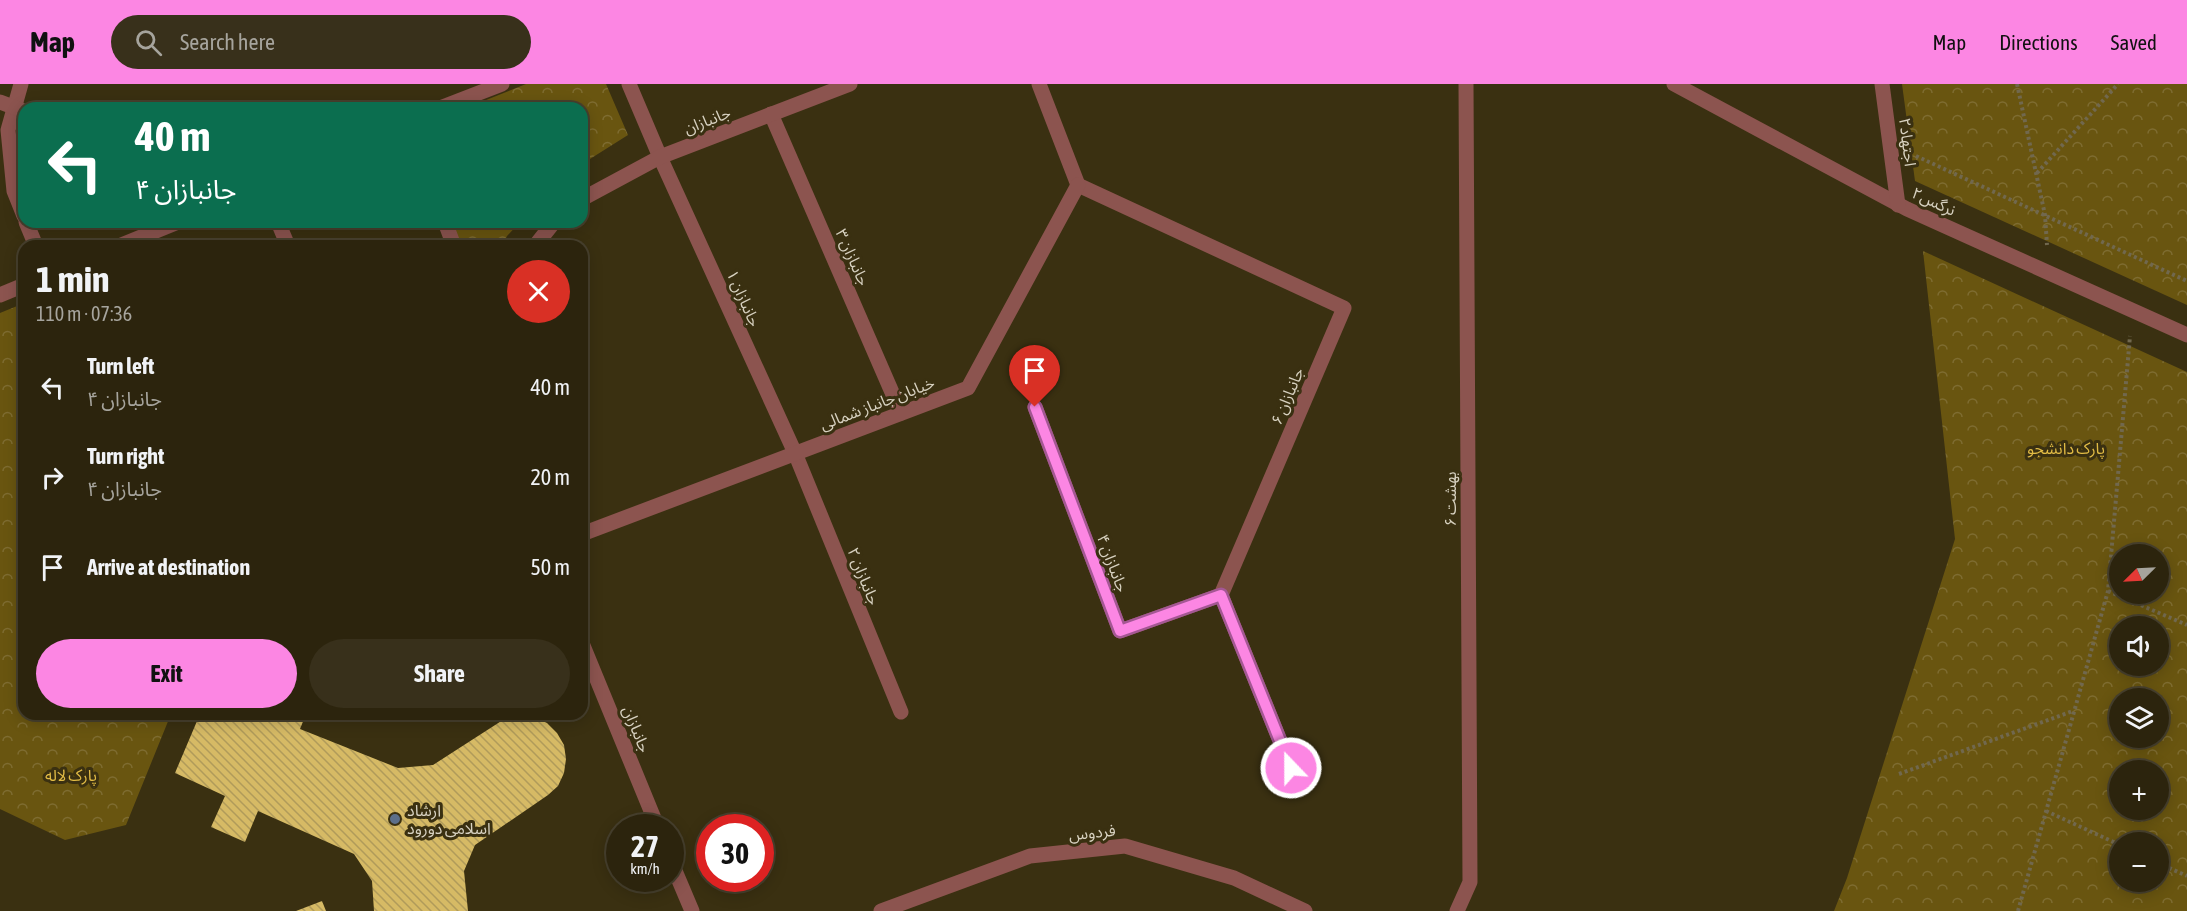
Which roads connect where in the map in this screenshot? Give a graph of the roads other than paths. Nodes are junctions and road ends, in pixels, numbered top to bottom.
1 (21, 84) edge
2 (502, 84) edge
3 (629, 84) edge
4 (850, 84) edge
5 (1039, 84) edge
6 (1466, 84) edge
7 (1674, 84) edge
8 (1882, 84) edge
9 (456, 102) edge
10 (13, 107) edge
11 (771, 114) junction
12 (660, 157) junction
13 (1078, 185) junction
14 (588, 196) edge
15 (18, 201) edge
16 (1898, 205) junction
17 (163, 228) edge
18 (134, 240) edge
19 (18, 288) edge
20 (0, 295) edge
21 (2187, 335) edge
22 (1035, 407) dead end
23 (901, 413) junction
24 (795, 453) junction
25 (588, 532) edge
26 (1221, 595) junction
27 (588, 658) edge
28 (901, 712) dead end
29 (1291, 768) dead end
30 (652, 814) edge
31 (684, 892) edge
32 (692, 911) edge
33 (881, 911) edge
34 (1305, 911) edge
35 (1457, 911) edge

1 - 10 street
2 - 9 street
3 - 12 street, جانبازان ۱
4 - 11 street, جانبازان
5 - 13 street
6 - 35 street, بهشت ۶
7 - 16 street, نرگس۲
8 - 16 street, اجتهاد۲
10 - 15 street
11 - 12 street, جانبازان
11 - 23 street, جانبازان ۳
12 - 14 street, جانبازان
12 - 24 street, جانبازان ۱
13 - 23 street, خیابان جانباز شمالی
13 - 26 street, جانبازان ۶
16 - 21 street, نرگس۲
17 - 18 street
19 - 20 street
22 - 26 street, جانبازان ۴
23 - 24 street, خیابان جانباز شمالی
24 - 25 street, خیابان جانباز شمالی
24 - 28 street, جانبازان ۲
26 - 29 street
27 - 30 street, جانبازان
31 - 32 street
33 - 34 street, فردوس

